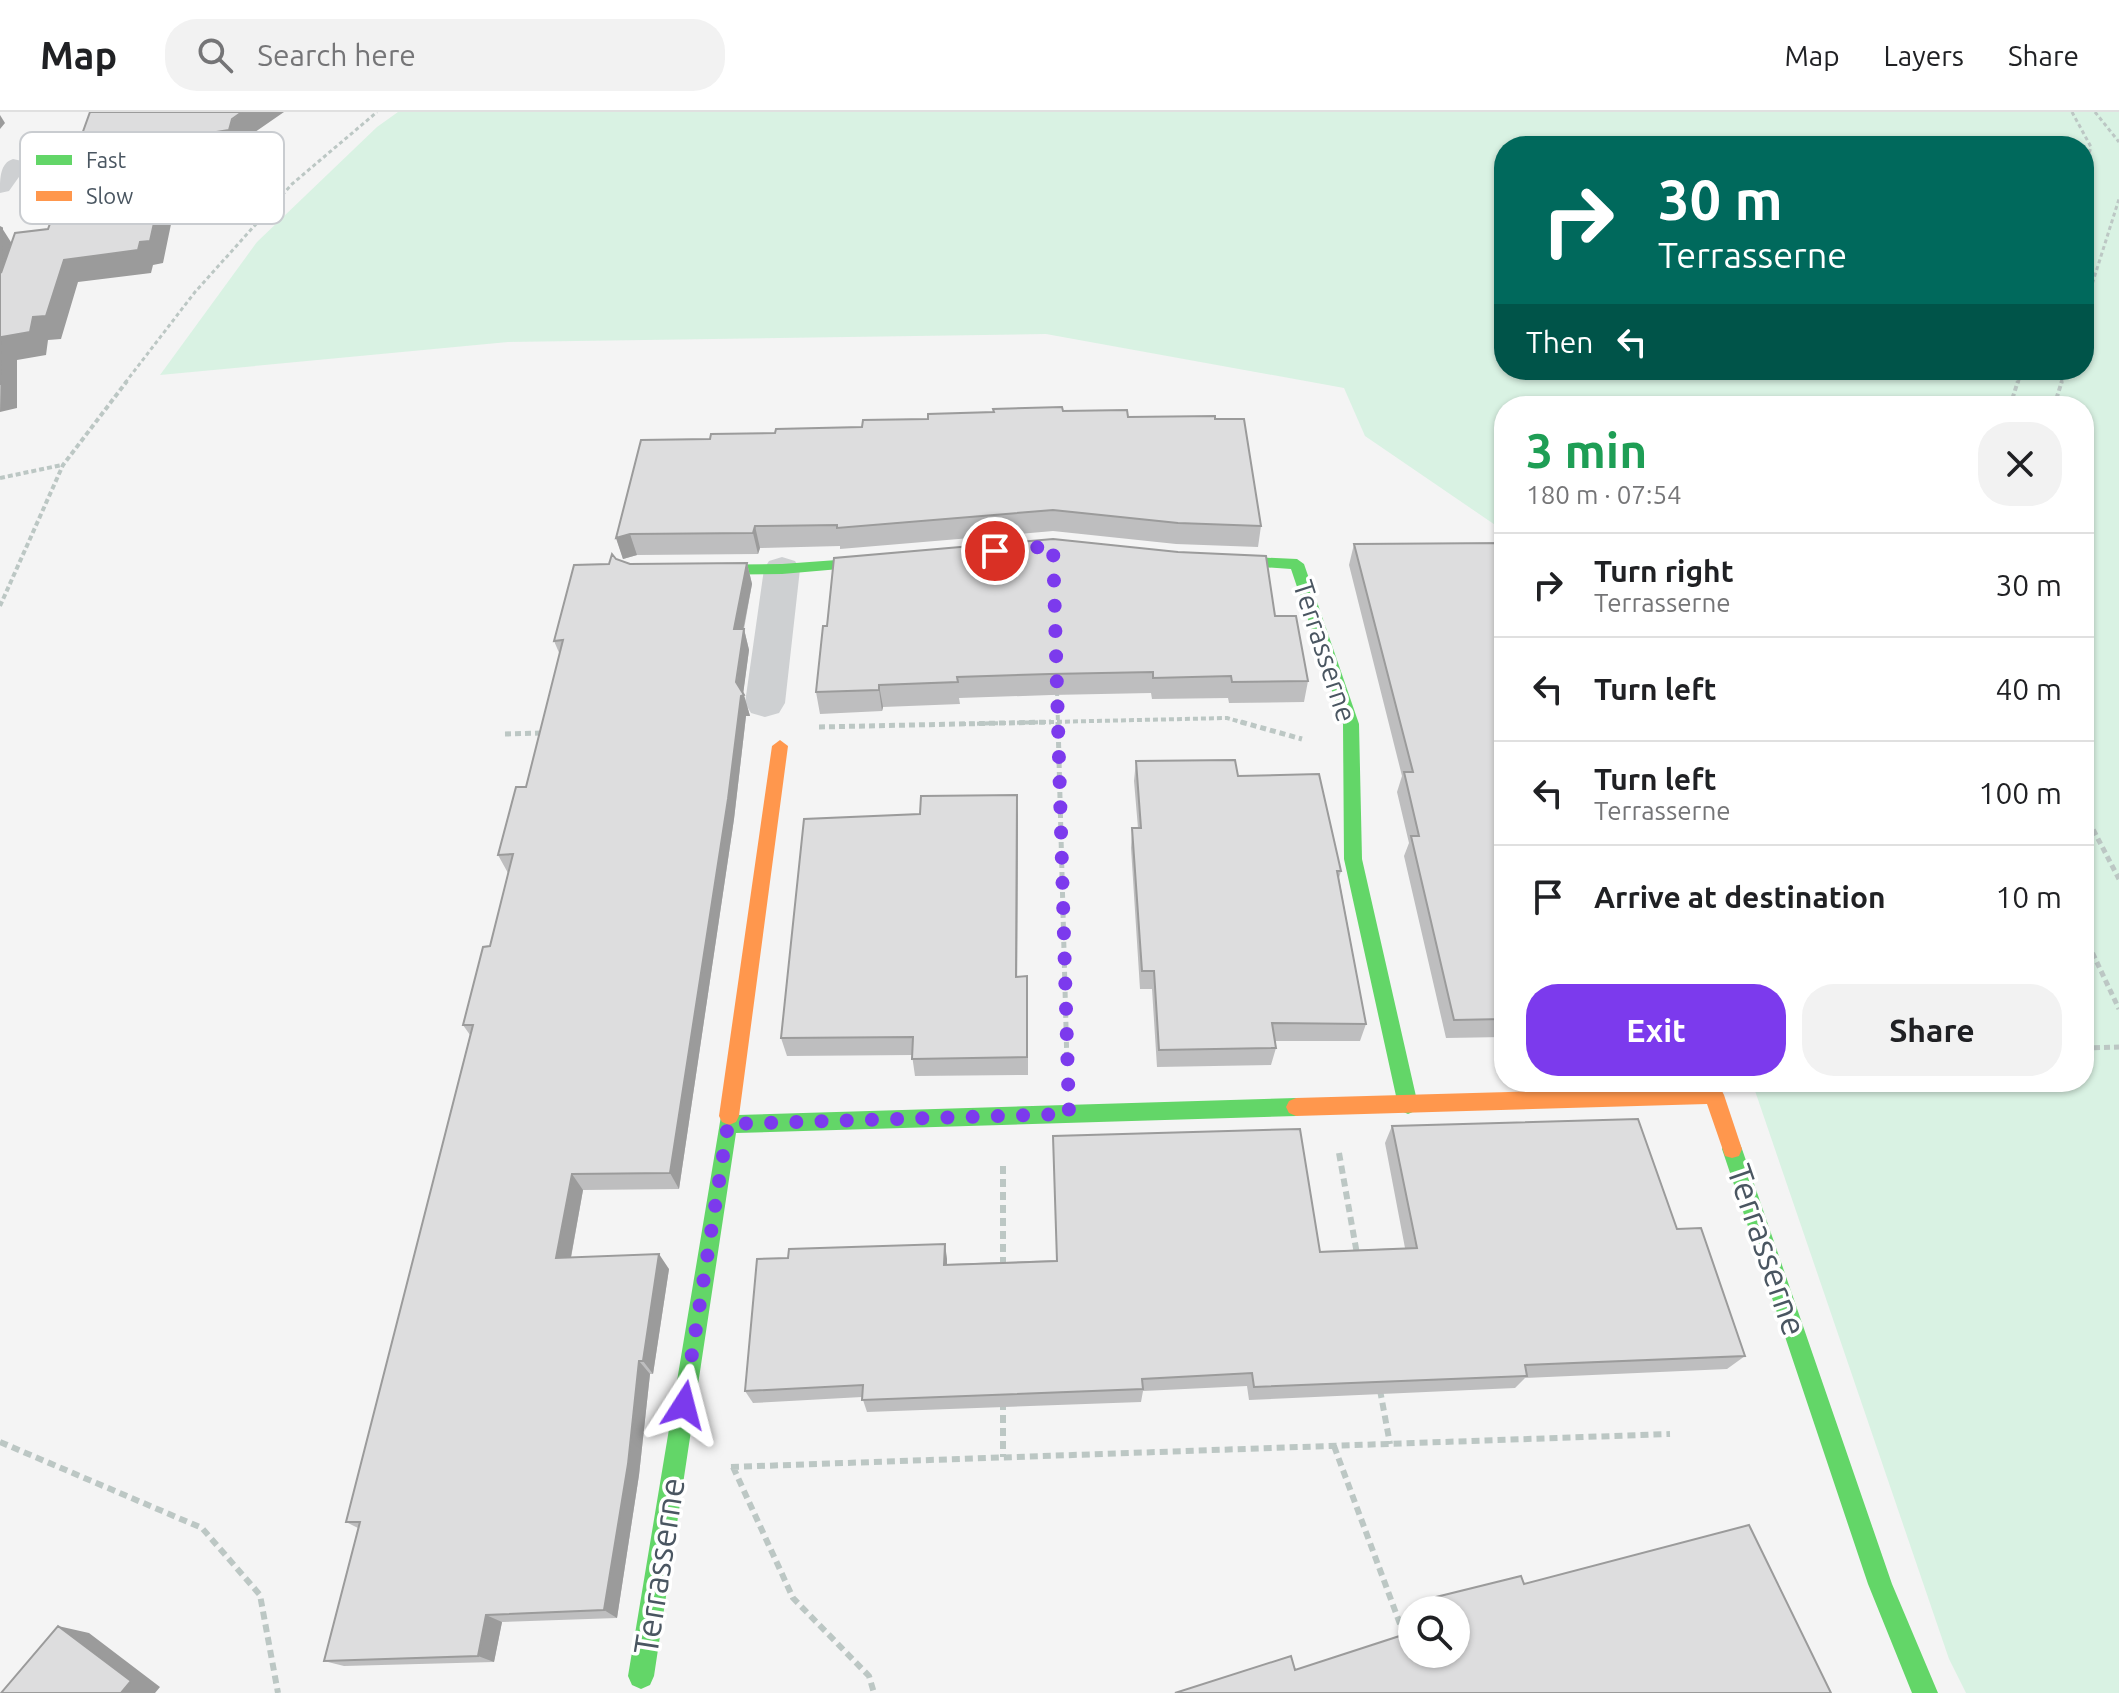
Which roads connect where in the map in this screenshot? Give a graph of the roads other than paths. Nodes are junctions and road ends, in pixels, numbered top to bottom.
1 (913, 559) edge
2 (1191, 560) edge
3 (782, 569) junction
4 (666, 570) edge
5 (765, 703) dead end
6 (780, 746) dead end
7 (1408, 1105) junction
8 (728, 1124) junction
9 (641, 1676) dead end
10 (1925, 1693) edge

1 - 3 street
2 - 7 street, Terrasserne
3 - 4 street
3 - 5 street
6 - 8 street, Terrasserne
7 - 8 street, Terrasserne
7 - 10 street, Terrasserne
8 - 9 street, Terrasserne

